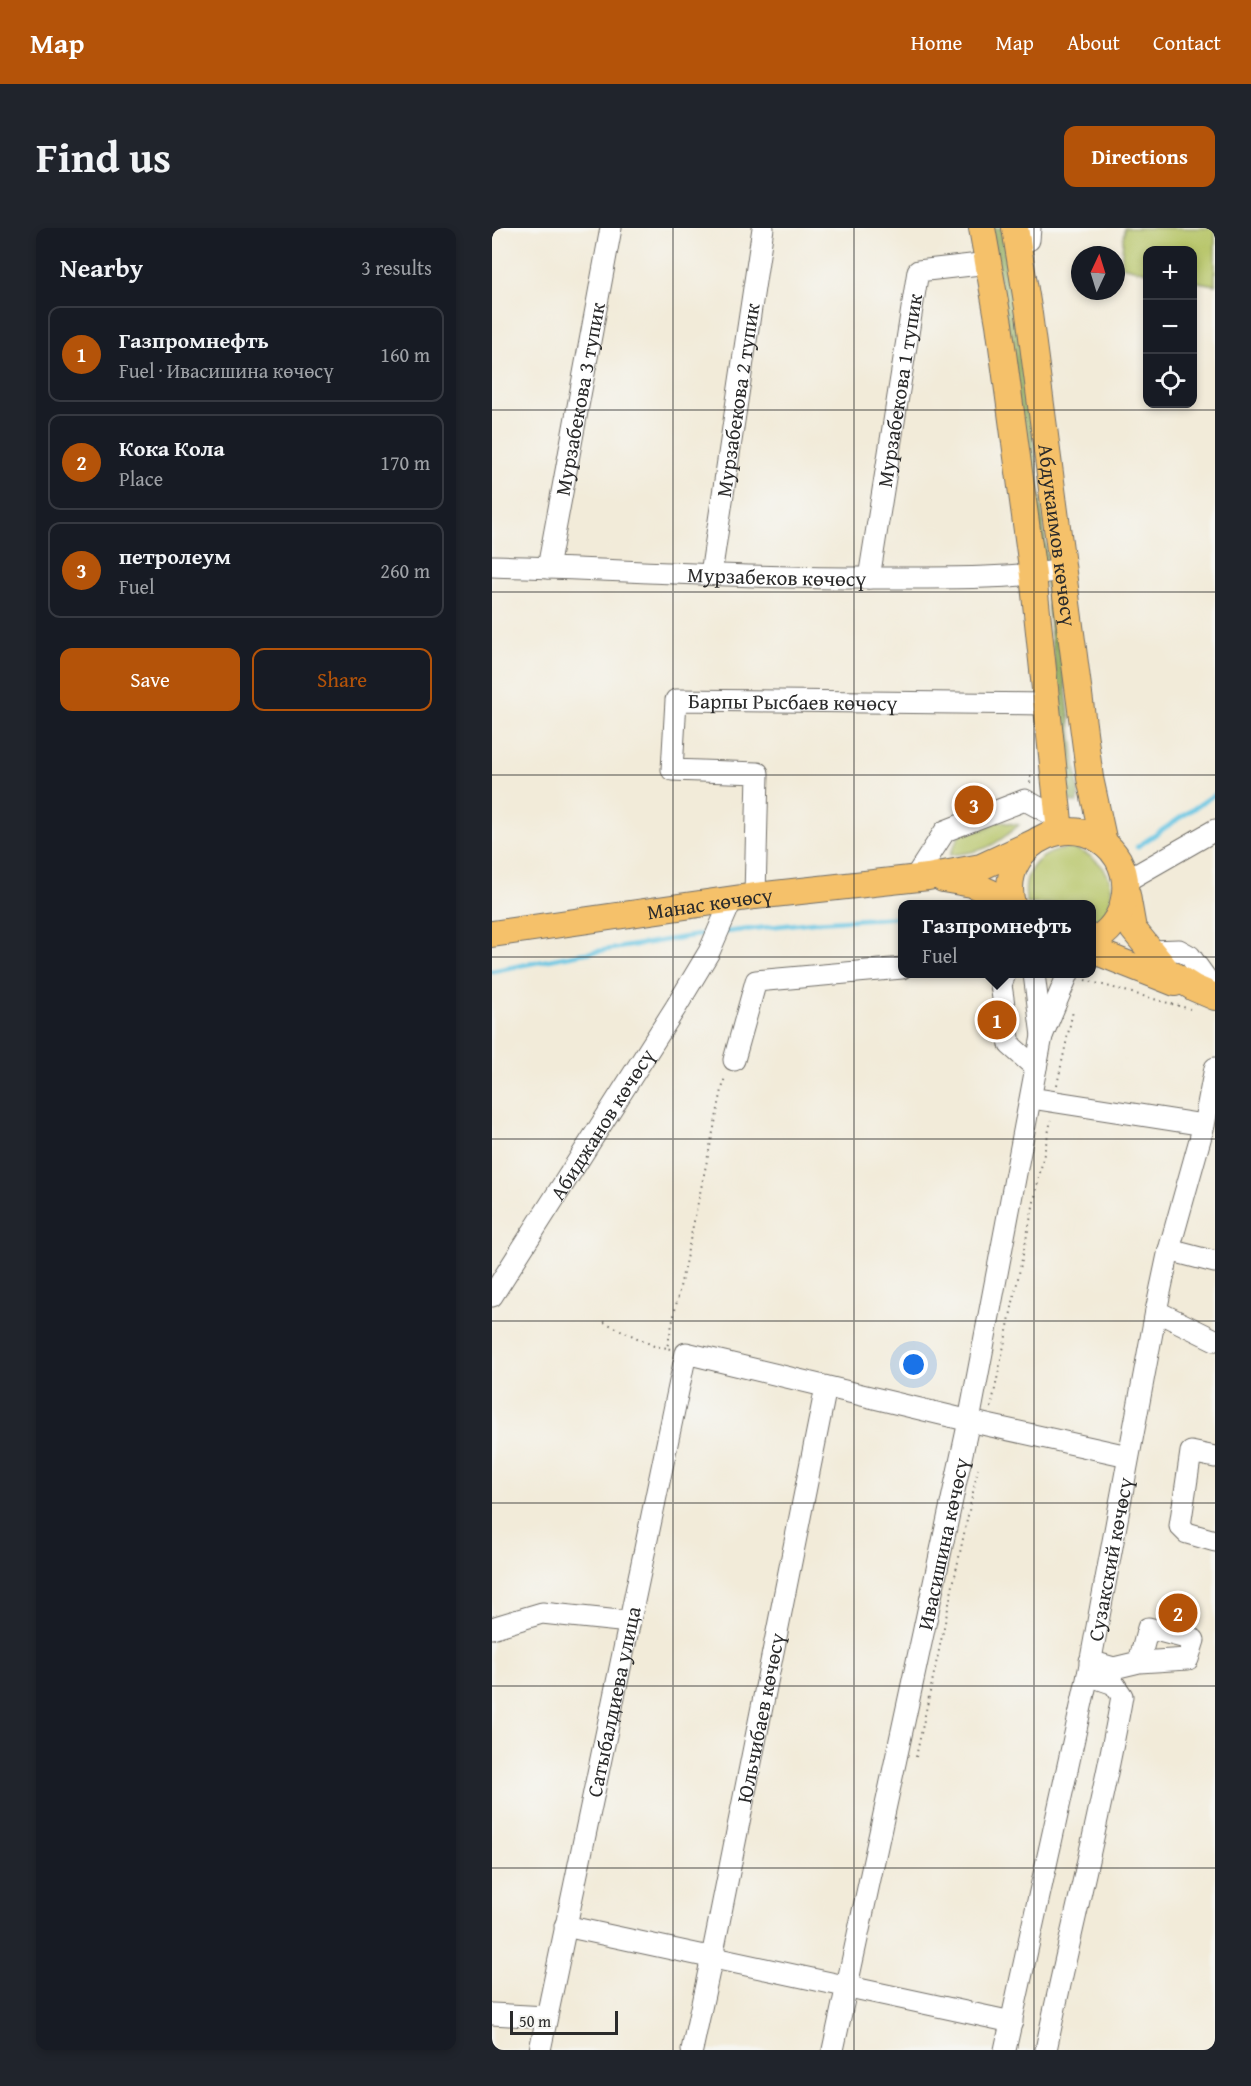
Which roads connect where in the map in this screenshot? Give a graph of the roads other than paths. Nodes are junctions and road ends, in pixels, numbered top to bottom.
1 (611, 228) edge
2 (763, 228) edge
3 (982, 228) edge
4 (1024, 232) edge
5 (988, 263) junction
6 (492, 566) edge
7 (548, 567) junction
8 (1062, 570) junction
9 (711, 574) junction
10 (1033, 575) junction
11 (869, 578) junction
12 (1046, 704) junction
13 (1059, 824) junction
14 (1215, 830) edge
15 (1033, 843) junction
16 (1104, 843) junction
17 (921, 878) junction
18 (1126, 886) junction
19 (1006, 900) edge
20 (1012, 900) edge
21 (738, 905) junction
22 (492, 934) edge
23 (1096, 939) edge
24 (1150, 951) junction
25 (1096, 952) edge
26 (898, 968) edge
27 (1004, 978) edge
28 (1035, 978) edge
29 (1073, 979) edge
30 (1215, 991) edge
31 (1209, 1002) edge
32 (1042, 1036) junction
33 (734, 1060) road end
34 (1036, 1068) junction
35 (1215, 1068) edge
36 (1030, 1098) junction
37 (1204, 1125) junction
38 (1170, 1250) junction
39 (1215, 1262) edge
40 (492, 1296) edge
41 (1156, 1311) junction
42 (1215, 1340) edge
43 (826, 1387) junction
44 (978, 1423) junction
45 (1128, 1456) junction
46 (1215, 1457) edge
47 (1215, 1541) edge
48 (629, 1622) junction
49 (492, 1628) edge
50 (1139, 1662) dead end
51 (1089, 1668) junction
52 (565, 1926) junction
53 (712, 1957) junction
54 (846, 1986) junction
55 (492, 2014) edge
56 (546, 2017) junction
57 (1011, 2022) junction
58 (540, 2050) edge
59 (692, 2050) edge
60 (833, 2050) edge
61 (1005, 2050) edge
62 (1046, 2050) edge

1 - 7 street, Мурзабекова 3 тупик
2 - 9 street, Мурзабекова 2 тупик
3 - 5 main road, Абдукаимов көчөсү
4 - 8 main road, Абдукаимов көчөсү
5 - 10 main road, Абдукаимов көчөсү
5 - 11 street, Мурзабекова 1 тупик
6 - 7 street, Мурзабеков көчөсү
7 - 9 street, Мурзабеков көчөсү
8 - 10 street, Мурзабеков көчөсү
8 - 16 main road, Абдукаимов көчөсү
9 - 11 street, Мурзабеков көчөсү
10 - 11 street, Мурзабеков көчөсү
10 - 12 main road, Абдукаимов көчөсү
12 - 13 main road, Абдукаимов көчөсү
12 - 21 street, Барпы Рысбаев көчөсү
13 - 15 main road
13 - 16 main road
13 - 17 street
14 - 18 street
15 - 17 main road
15 - 20 main road
16 - 18 main road
17 - 19 main road
17 - 21 main road, Манас көчөсү
18 - 23 main road
18 - 24 main road
21 - 22 main road, Манас көчөсү
21 - 40 street, Абиджанов көчөсү
24 - 30 street
24 - 31 main road
25 - 31 main road
26 - 33 street
27 - 34 street
28 - 32 street
29 - 32 street
32 - 34 street, Ивасишина көчөсү
34 - 36 street, Ивасишина көчөсү
35 - 37 street, Сузакский көчөсү
36 - 37 street
36 - 44 street, Ивасишина көчөсү
37 - 38 street, Сузакский көчөсү
38 - 39 street
38 - 41 street, Сузакский көчөсү
41 - 42 street
41 - 45 street, Сузакский көчөсү
43 - 44 street
43 - 48 street, Сатыбалдиева улица
43 - 53 street, Юльчибаев көчөсү
44 - 45 street
44 - 54 street, Ивасишина көчөсү
45 - 51 street, Сузакский көчөсү
46 - 47 street
48 - 49 street
48 - 52 street, Сатыбалдиева улица
50 - 51 street
51 - 57 street, Сузакский көчөсү
51 - 62 street
52 - 53 street
52 - 56 street, Сатыбалдиева улица
53 - 54 street
53 - 59 street, Юльчибаев көчөсү
54 - 57 street
54 - 60 street, Ивасишина көчөсү
55 - 56 street
56 - 58 street, Сатыбалдиева улица
57 - 61 street, Сузакский көчөсү

